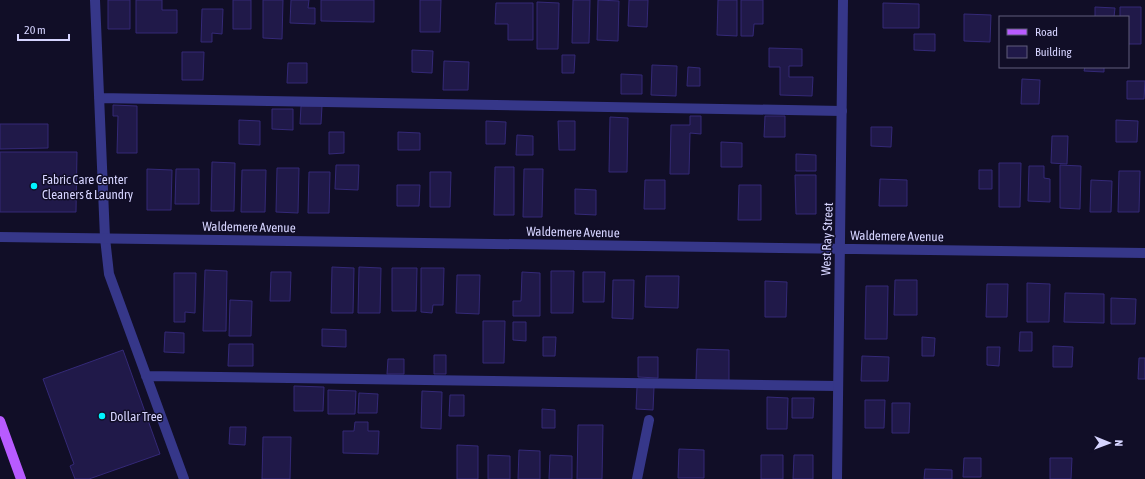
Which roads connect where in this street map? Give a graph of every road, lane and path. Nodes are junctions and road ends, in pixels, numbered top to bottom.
1 (96, 0) edge
2 (843, 0) edge
3 (99, 98) junction
4 (842, 111) junction
5 (0, 237) edge
6 (105, 238) junction
7 (839, 248) junction
8 (1145, 253) edge
9 (146, 376) junction
10 (838, 386) junction
11 (649, 420) dead end
12 (0, 421) edge
13 (21, 479) edge
14 (184, 479) edge
15 (637, 479) edge
16 (837, 479) edge

1 - 3 street
2 - 4 street, West Ray Street
3 - 4 street
3 - 6 street
4 - 7 street, West Ray Street
5 - 6 street, Waldemere Avenue
6 - 7 street, Waldemere Avenue
6 - 9 street
7 - 8 street, Waldemere Avenue
7 - 10 street, West Ray Street
9 - 10 street
9 - 14 street
10 - 16 street, West Ray Street
11 - 15 street
12 - 13 main road

